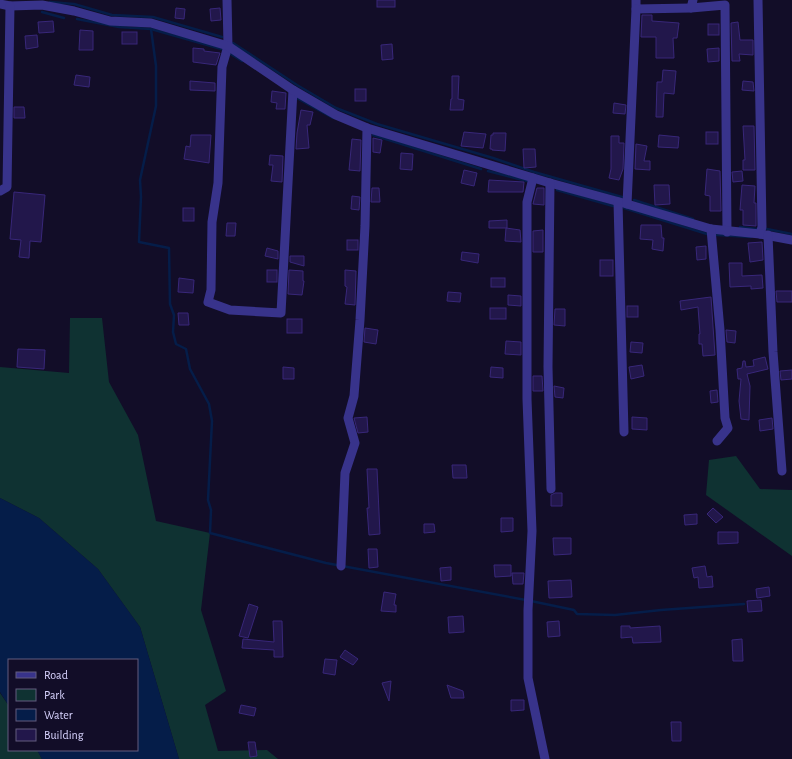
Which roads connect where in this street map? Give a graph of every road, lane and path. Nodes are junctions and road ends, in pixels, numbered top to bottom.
1 (227, 0) edge
2 (758, 0) edge
3 (0, 4) edge
4 (692, 4) edge
5 (636, 5) edge
6 (10, 6) junction
7 (228, 46) junction
8 (293, 90) junction
9 (367, 128) junction
10 (533, 178) junction
11 (550, 183) junction
12 (0, 191) edge
13 (622, 203) junction
14 (711, 230) junction
15 (727, 232) junction
16 (764, 235) junction
17 (792, 240) edge
18 (624, 432) dead end
19 (718, 441) dead end
20 (782, 471) dead end
21 (551, 489) dead end
22 (341, 566) dead end
23 (545, 759) edge

1 - 7 street
2 - 16 street
3 - 6 street
4 - 5 street
4 - 15 street
5 - 13 street
6 - 7 street
6 - 12 street
7 - 8 street
7 - 8 street
8 - 9 street
9 - 10 street
9 - 22 street
10 - 11 street
10 - 23 street
11 - 13 street
11 - 21 street
13 - 14 street
13 - 18 street
14 - 15 street
14 - 19 street
15 - 16 street
16 - 17 street
16 - 20 street

